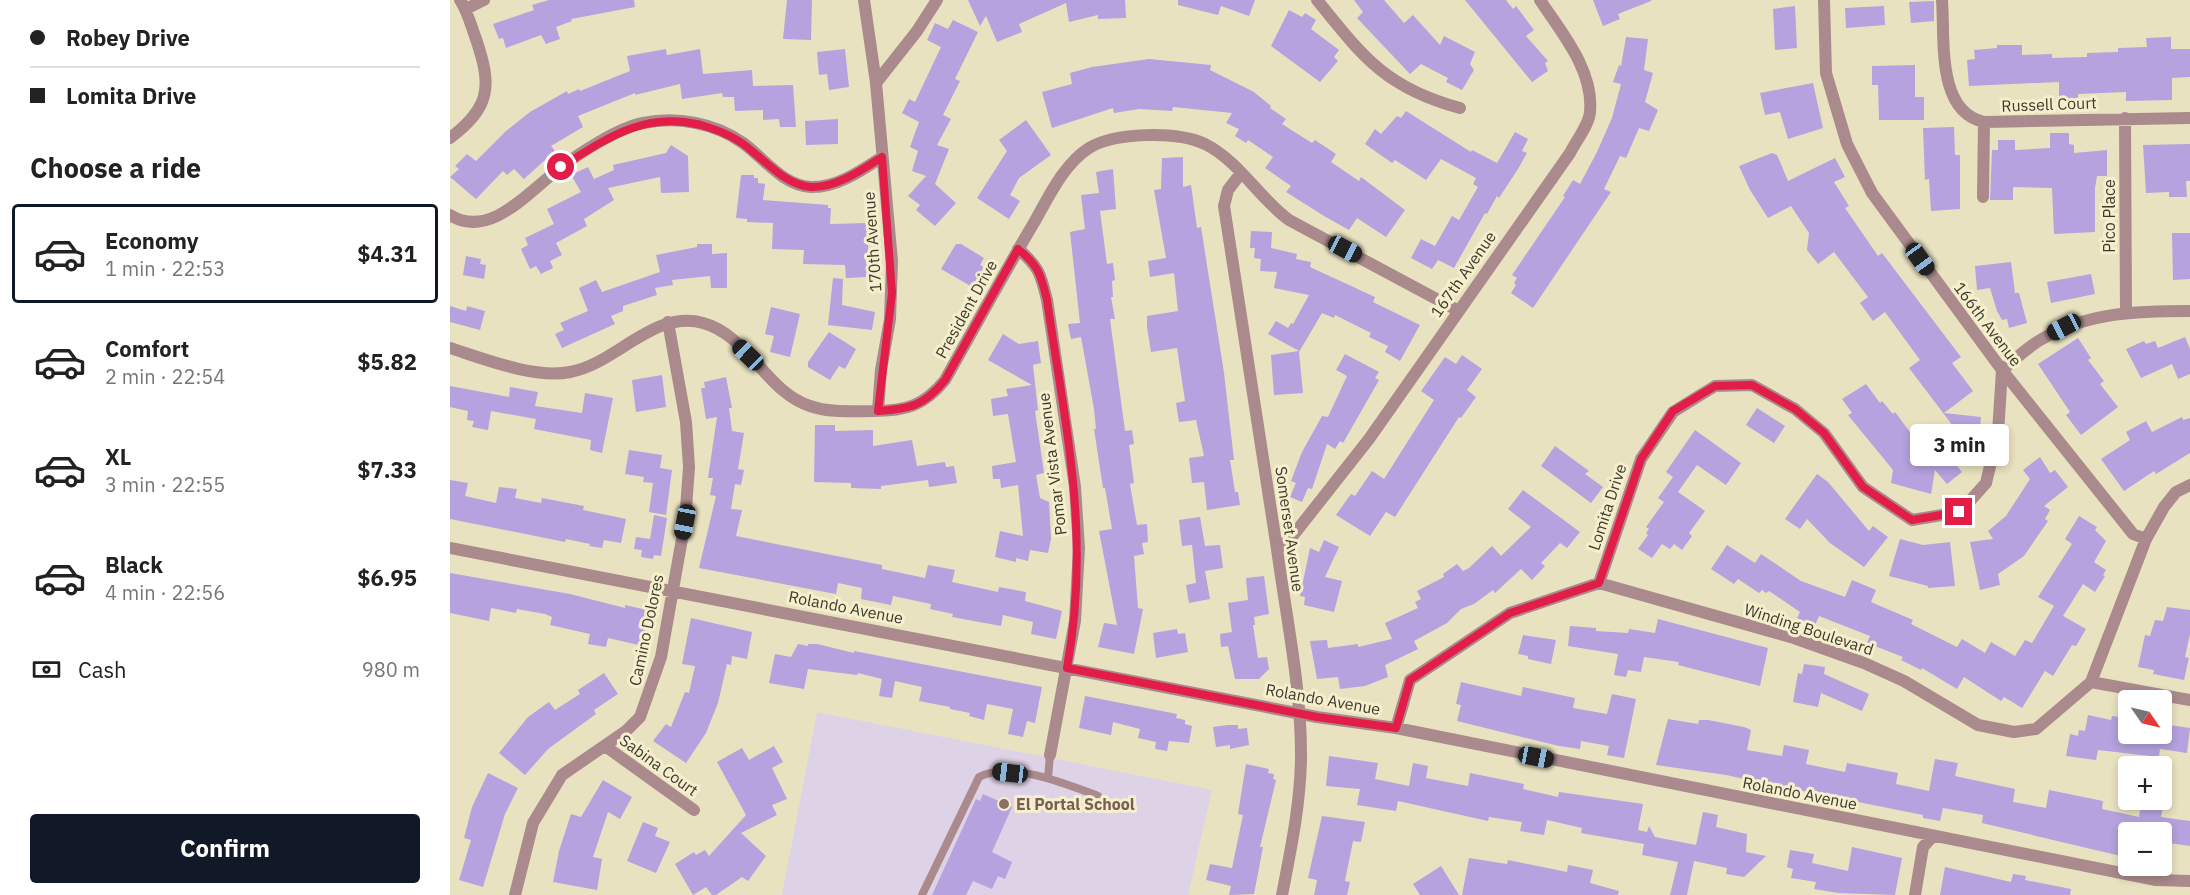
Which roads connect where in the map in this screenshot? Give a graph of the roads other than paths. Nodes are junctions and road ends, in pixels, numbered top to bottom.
1 (484, 0) edge
2 (864, 0) edge
3 (937, 0) edge
4 (1317, 0) edge
5 (1539, 0) edge
6 (1824, 0) edge
7 (1942, 0) edge
8 (463, 5) edge
9 (876, 83) junction
10 (1460, 108) dead end
11 (2125, 118) junction
12 (2190, 118) edge
13 (1984, 122) junction
14 (450, 138) edge
15 (882, 157) junction
16 (1241, 173) junction
17 (1983, 197) dead end
18 (450, 215) edge
19 (1018, 249) junction
20 (1457, 310) junction
21 (2190, 311) edge
22 (2126, 313) junction
23 (668, 322) junction
24 (450, 348) edge
25 (2002, 370) junction
26 (878, 411) junction
27 (2190, 485) edge
28 (2146, 538) junction
29 (450, 548) edge
30 (1277, 549) junction
31 (1599, 583) junction
32 (672, 590) junction
33 (1067, 668) junction
34 (2091, 682) junction
35 (2190, 700) edge
36 (1299, 713) junction
37 (1396, 728) junction
38 (605, 746) junction
39 (1050, 755) joint
40 (1047, 778) junction
41 (1098, 796) dead end
42 (694, 810) dead end
43 (1933, 836) junction
44 (2190, 881) edge
45 (515, 895) edge
46 (922, 895) edge
47 (1282, 895) edge
48 (1915, 895) edge

1 - 8 street
2 - 9 street, 170th Avenue
3 - 9 street
4 - 10 street
5 - 20 street, 167th Avenue
6 - 25 street, 166th Avenue
7 - 13 street
8 - 14 street
9 - 15 street, 170th Avenue
11 - 12 street, Russell Court
11 - 13 street, Russell Court
11 - 22 street, Pico Place
13 - 17 street, Russell Court
15 - 18 street
15 - 26 street, 170th Avenue
16 - 19 street, President Drive
16 - 20 street, President Drive
16 - 30 street, Somerset Avenue
19 - 26 street, President Drive
19 - 33 street, Pomar Vista Avenue
20 - 30 street, 167th Avenue
21 - 22 street
22 - 25 street
23 - 24 street, President Drive
23 - 26 street, President Drive
23 - 32 street, Camino Dolores
25 - 28 street, 166th Avenue
25 - 31 street, Lomita Drive
27 - 28 street, Winding Boulevard
28 - 34 street, Winding Boulevard
29 - 32 street, Rolando Avenue
30 - 36 street, Somerset Avenue
31 - 34 street, Winding Boulevard
31 - 37 street
32 - 33 street, Rolando Avenue
32 - 38 street, Camino Dolores
33 - 36 street, Rolando Avenue
33 - 39 street, Pomar Vista Avenue
34 - 35 street
36 - 37 street, Rolando Avenue
36 - 47 street, Somerset Avenue
37 - 43 street, Rolando Avenue
38 - 42 street, Sabina Court
38 - 45 street, Camino Dolores
39 - 40 lane
40 - 41 lane
40 - 46 lane
43 - 44 street, Rolando Avenue
43 - 48 street

